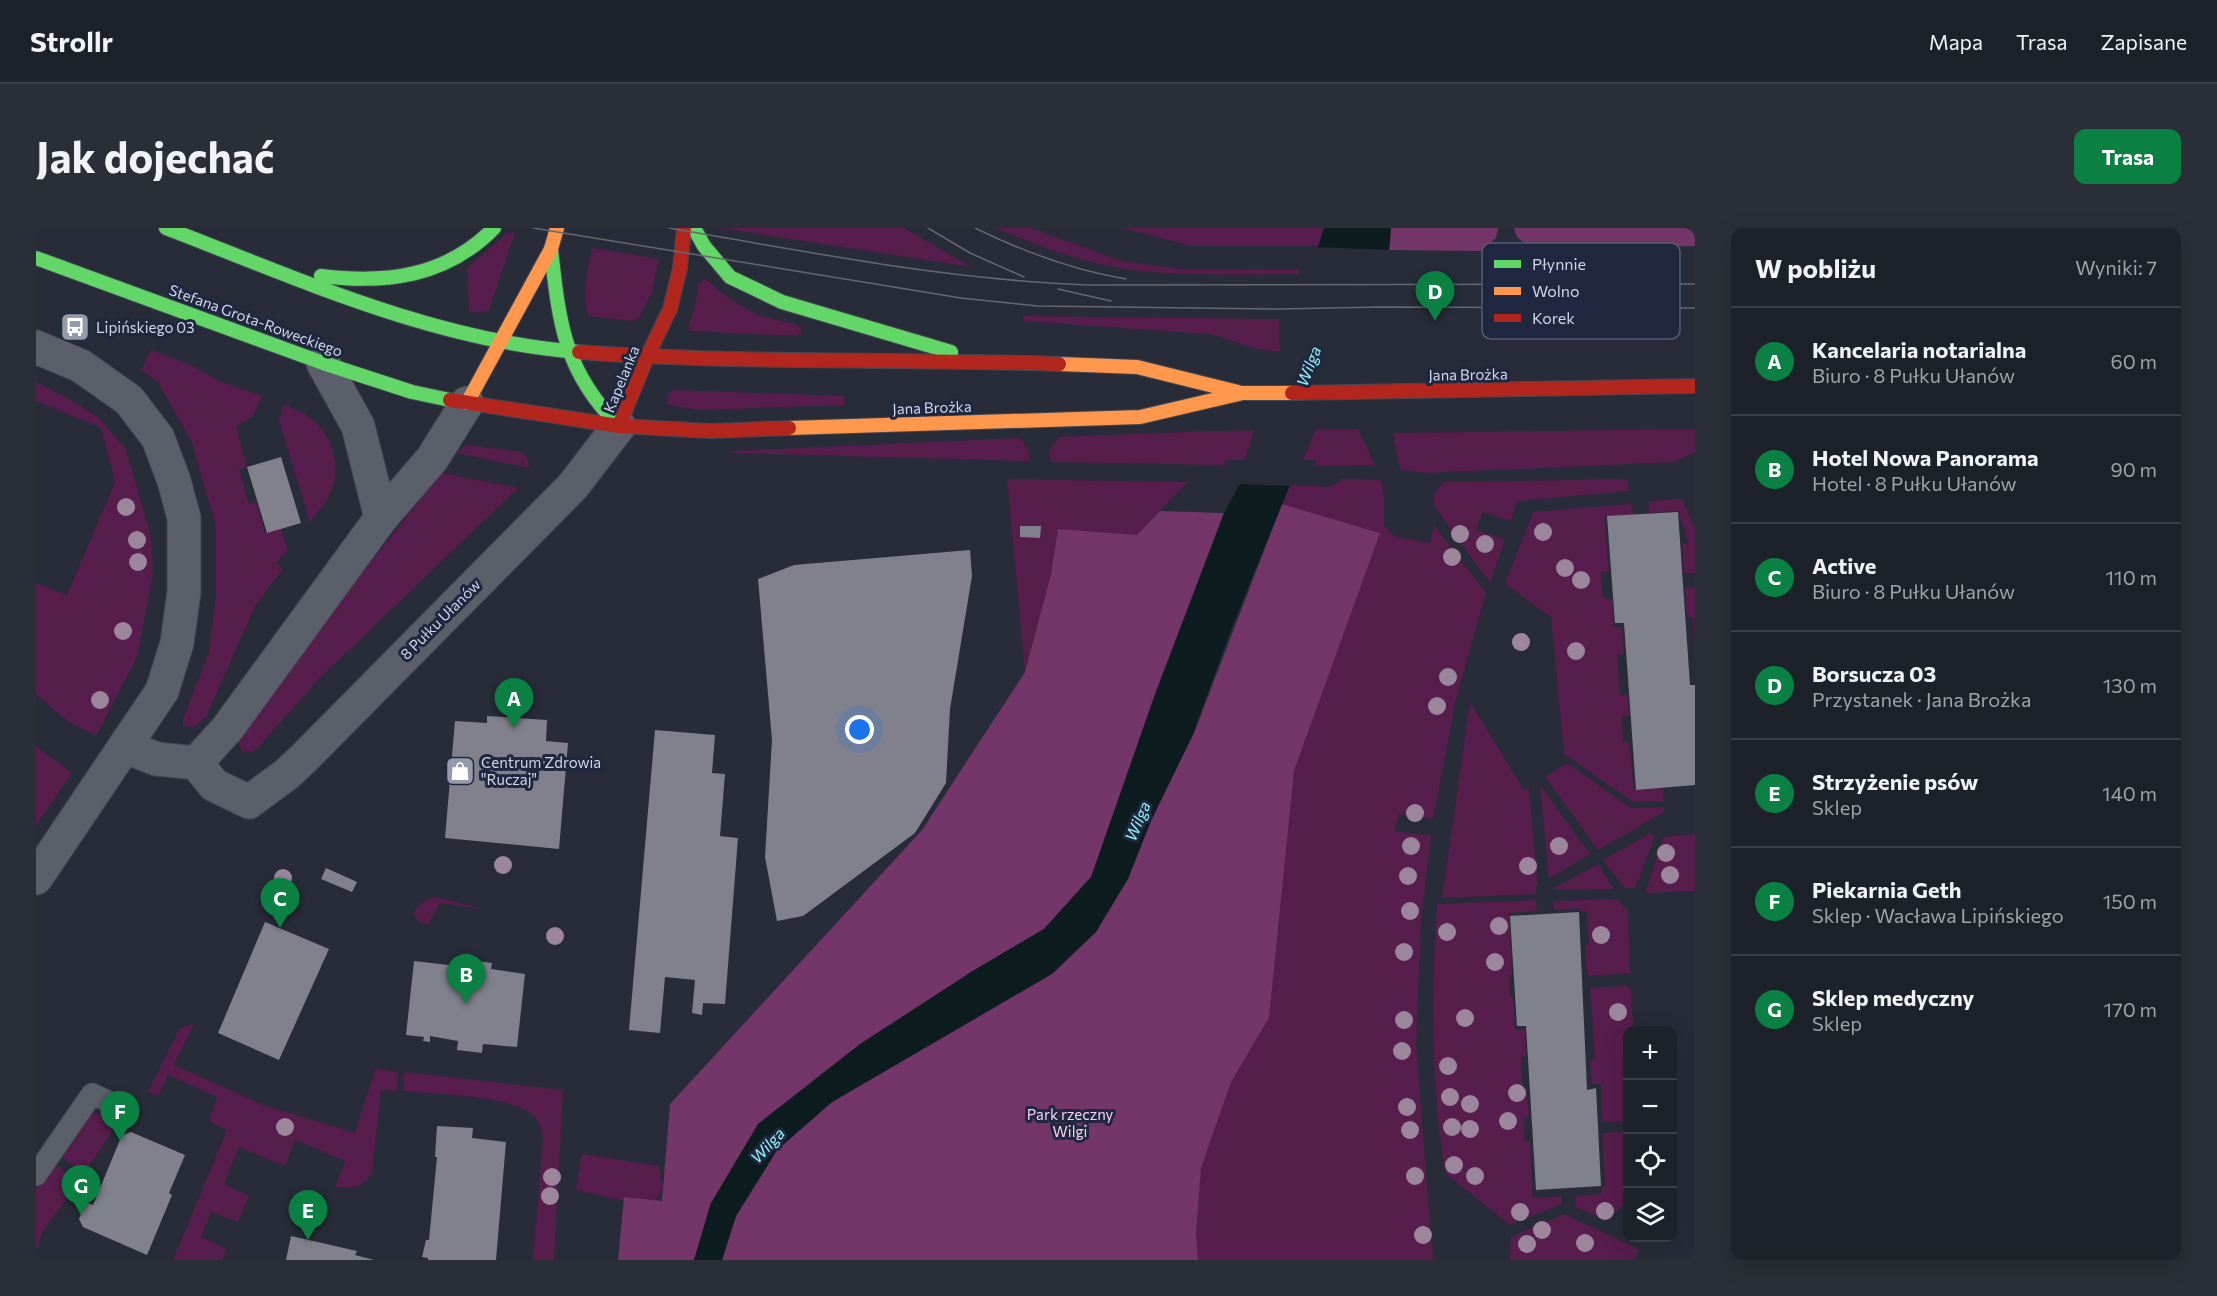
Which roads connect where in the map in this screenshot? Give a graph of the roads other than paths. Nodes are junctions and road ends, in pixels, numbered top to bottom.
1 (165, 228) edge
2 (494, 228) edge
3 (557, 228) edge
4 (684, 228) edge
5 (694, 228) edge
6 (551, 249) junction
7 (36, 258) edge
8 (272, 268) junction
9 (500, 341) junction
10 (36, 347) edge
11 (569, 351) junction
12 (647, 357) junction
13 (981, 361) junction
14 (323, 363) junction
15 (1695, 386) edge
16 (1243, 393) junction
17 (467, 403) junction
18 (619, 426) junction
19 (381, 518) junction
20 (125, 747) junction
21 (196, 763) junction
22 (36, 878) edge
23 (127, 1110) dead end
24 (36, 1175) edge

1 - 8 main road
2 - 8 main road
3 - 6 main road, Kapelanka
4 - 12 main road, Kapelanka
5 - 13 main road
6 - 9 main road, Kapelanka
6 - 11 main road, Kapelanka
7 - 14 main road, Stefana Grota-Roweckiego
8 - 9 main road
9 - 11 main road
9 - 17 main road, Kapelanka
10 - 20 street
11 - 12 main road
11 - 18 main road, Kapelanka
12 - 13 main road, Jana Brożka
12 - 18 main road, Kapelanka
13 - 16 main road, Jana Brożka
14 - 17 main road, Stefana Grota-Roweckiego
14 - 19 street
15 - 16 main road, Jana Brożka
16 - 18 main road, Jana Brożka
17 - 18 main road, Stefana Grota-Roweckiego
17 - 19 street
18 - 21 street, 8 Pułku Ułanów
19 - 21 street
20 - 21 street
20 - 22 street
23 - 24 lane

